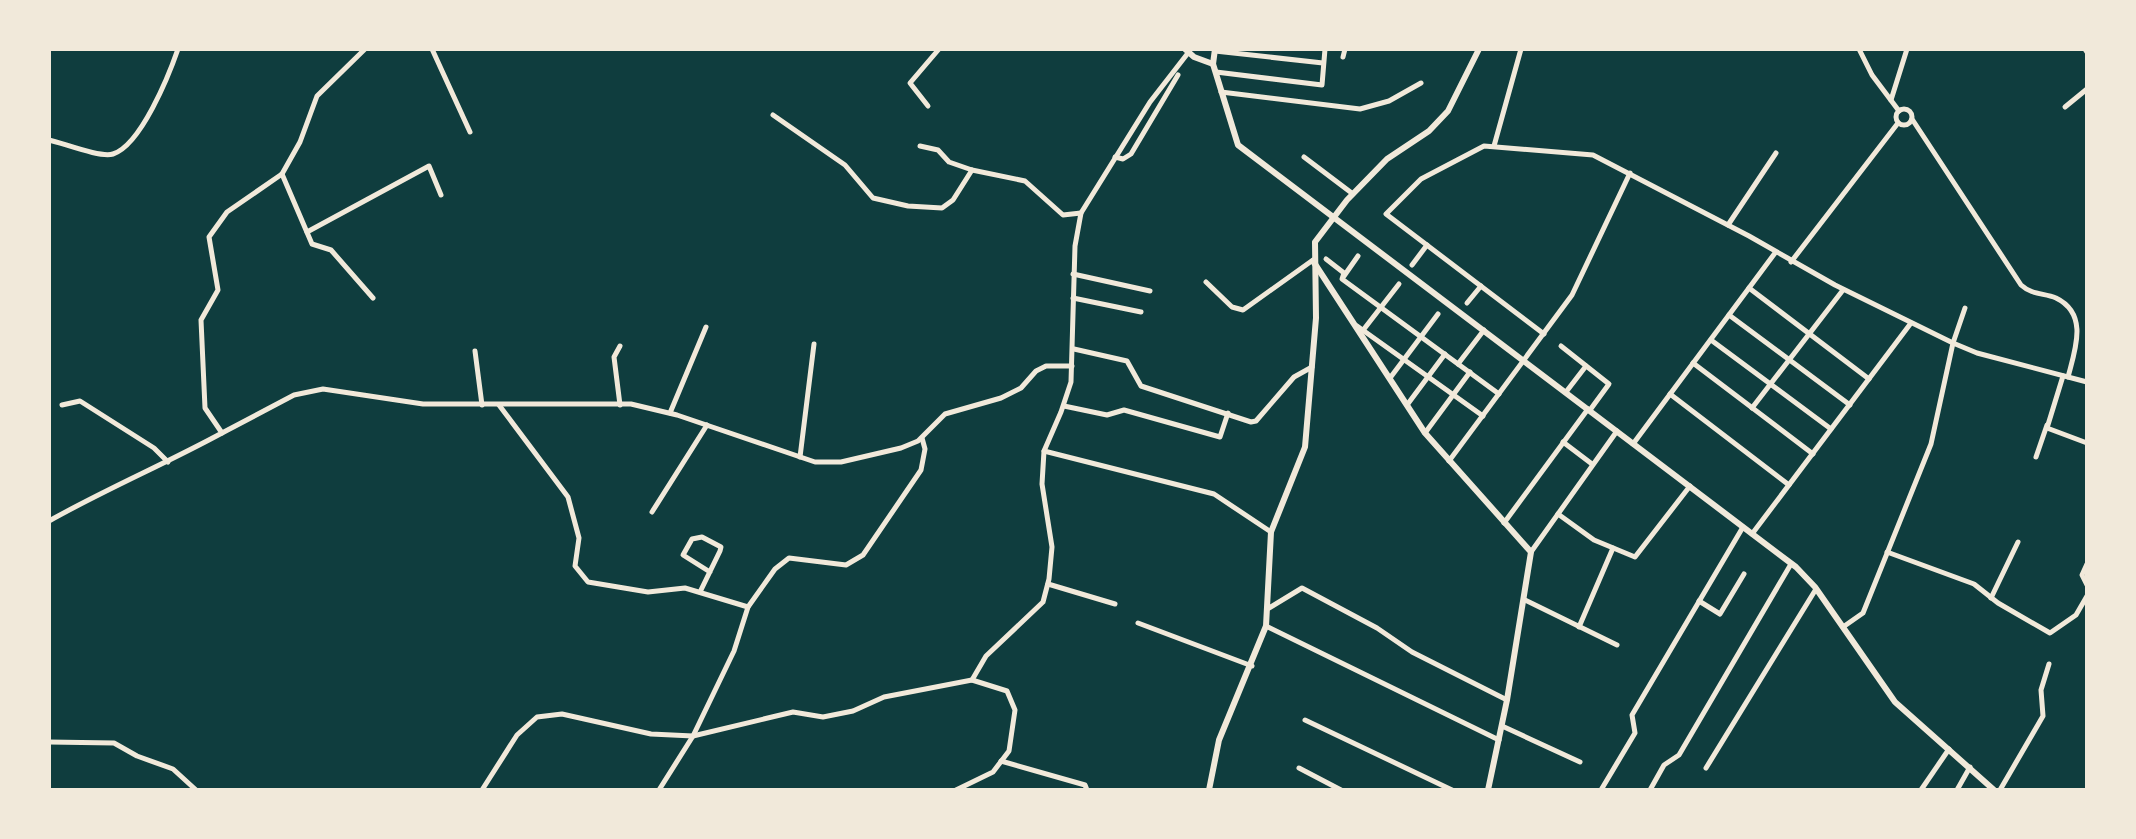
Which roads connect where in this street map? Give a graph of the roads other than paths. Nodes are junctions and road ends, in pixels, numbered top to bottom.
1 (178, 49) edge
2 (365, 49) edge
3 (432, 49) edge
4 (939, 49) edge
5 (1325, 49) edge
6 (1345, 49) edge
7 (1479, 49) edge
8 (1521, 49) edge
9 (1859, 49) edge
10 (1907, 49) edge
11 (1215, 50) edge
12 (1187, 51) edge
13 (1343, 57) dead end
14 (1323, 63) junction
15 (1214, 68) junction
16 (1178, 75) dead end
17 (1420, 83) dead end
18 (2087, 89) edge
19 (1221, 92) junction
20 (1891, 100) junction
21 (928, 106) dead end
22 (2065, 107) dead end
23 (1899, 111) junction
24 (773, 114) dead end
25 (1913, 121) junction
26 (1898, 123) junction
27 (470, 132) dead end
28 (49, 140) edge
29 (920, 146) dead end
30 (1494, 146) junction
31 (1776, 153) dead end
32 (1115, 157) junction
33 (1304, 157) dead end
34 (972, 170) junction
35 (1630, 173) junction
36 (282, 174) junction
37 (1353, 194) junction
38 (441, 195) dead end
39 (1081, 213) junction
40 (1333, 216) junction
41 (1728, 225) junction
42 (307, 232) junction
43 (1427, 245) junction
44 (1775, 253) junction
45 (1358, 256) dead end
46 (1326, 259) dead end
47 (1313, 260) junction
48 (1791, 262) junction
49 (1412, 265) dead end
50 (1073, 274) junction
51 (1344, 276) junction
52 (1206, 282) dead end
53 (1399, 284) dead end
54 (1480, 286) junction
55 (1749, 288) junction
56 (1843, 290) junction
57 (1150, 291) dead end
58 (373, 298) dead end
59 (1073, 298) junction
60 (1467, 303) dead end
61 (1381, 308) junction
62 (1965, 308) dead end
63 (1141, 312) dead end
64 (1438, 314) dead end
65 (1730, 314) junction
66 (1911, 323) junction
67 (1357, 326) junction
68 (706, 327) dead end
69 (1364, 330) junction
70 (1484, 330) junction
71 (1544, 334) junction
72 (1809, 334) junction
73 (1421, 337) junction
74 (1711, 340) junction
75 (1953, 343) junction
76 (814, 344) dead end
77 (620, 346) dead end
78 (1561, 346) dead end
79 (1074, 349) junction
80 (475, 351) dead end
81 (1445, 354) junction
82 (1405, 359) junction
83 (1789, 359) junction
84 (1524, 361) junction
85 (1693, 363) junction
86 (1458, 364) junction
87 (1072, 366) junction
88 (1586, 366) junction
89 (1312, 367) junction
90 (1470, 372) junction
91 (2065, 376) junction
92 (1428, 377) junction
93 (1390, 379) junction
94 (1869, 379) junction
95 (2087, 382) edge
96 (1770, 384) junction
97 (1566, 392) junction
98 (1499, 394) junction
99 (1670, 394) junction
100 (1453, 395) junction
101 (62, 405) dead end
102 (482, 405) junction
103 (499, 405) junction
104 (620, 405) junction
105 (1407, 405) junction
106 (1850, 405) junction
107 (1064, 406) junction
108 (1752, 408) junction
109 (1589, 410) junction
110 (1228, 413) junction
111 (670, 414) junction
112 (1483, 416) junction
113 (707, 425) junction
114 (2047, 425) junction
115 (1831, 429) junction
116 (1617, 431) junction
117 (222, 433) junction
118 (1424, 433) junction
119 (922, 438) junction
120 (1563, 442) junction
121 (1633, 443) junction
122 (2087, 443) edge
123 (1044, 451) junction
124 (1813, 454) junction
125 (800, 457) junction
126 (2036, 457) dead end
127 (1450, 461) junction
128 (168, 462) junction
129 (1592, 464) junction
130 (1789, 485) junction
131 (1690, 486) junction
132 (652, 512) dead end
133 (1558, 514) junction
134 (49, 521) edge
135 (1504, 523) junction
136 (1743, 527) junction
137 (1271, 532) junction
138 (1752, 534) junction
139 (2018, 542) dead end
140 (1613, 548) junction
141 (1531, 552) junction
142 (1887, 552) junction
143 (1791, 564) junction
144 (2087, 564) edge
145 (710, 572) junction
146 (1744, 574) dead end
147 (1048, 584) junction
148 (2087, 586) edge
149 (1816, 589) junction
150 (700, 592) junction
151 (2087, 596) edge
152 (1991, 598) junction
153 (1525, 600) junction
154 (1699, 601) junction
155 (1115, 604) dead end
156 (748, 607) junction
157 (1269, 608) junction
158 (2084, 608) edge
159 (1138, 623) dead end
160 (1266, 626) junction
161 (1579, 626) junction
162 (1843, 627) junction
163 (1616, 645) dead end
164 (2049, 664) dead end
165 (1252, 666) junction
166 (972, 680) junction
167 (1507, 700) junction
168 (1305, 720) dead end
169 (1502, 726) junction
170 (693, 736) junction
171 (1499, 740) junction
172 (49, 742) edge
173 (1949, 749) junction
174 (1002, 761) junction
175 (1580, 762) dead end
176 (1970, 767) junction
177 (1298, 768) dead end
178 (1706, 768) dead end
179 (196, 790) edge
180 (482, 790) edge
181 (659, 790) edge
182 (956, 790) edge
183 (1087, 790) edge
184 (1209, 790) edge
185 (1341, 790) edge
186 (1452, 790) edge
187 (1488, 790) edge
188 (1601, 790) edge
189 (1650, 790) edge
190 (1921, 790) edge
191 (1957, 790) edge
192 (1994, 790) edge
193 (2000, 790) edge

1 - 28 street
2 - 36 street
3 - 27 street
4 - 21 street
5 - 14 street
6 - 13 street
7 - 37 street
8 - 30 street
9 - 20 street
10 - 20 street
11 - 14 street
11 - 15 street
12 - 15 street
12 - 32 street
14 - 15 street
15 - 19 street
16 - 32 street
17 - 19 street
18 - 22 street
19 - 40 street
20 - 23 street
23 - 25 street
23 - 26 street
24 - 34 street
25 - 26 street
25 - 91 street
26 - 48 street
29 - 34 street
30 - 35 street
30 - 43 street
31 - 41 street
32 - 39 street
33 - 37 street
34 - 39 street
35 - 41 street
35 - 71 street
36 - 42 street
36 - 117 street
37 - 40 street
38 - 42 street
39 - 50 street
40 - 47 street
40 - 70 street
41 - 44 street
42 - 58 street
43 - 49 street
43 - 54 street
44 - 48 street
44 - 55 street
45 - 51 street
46 - 51 street
47 - 52 street
47 - 67 street
47 - 89 street
48 - 56 street
50 - 57 street
50 - 59 street
51 - 61 street
53 - 61 street
54 - 60 street
54 - 71 street
55 - 65 street
55 - 72 street
56 - 66 street
56 - 72 street
59 - 63 street
59 - 79 street
61 - 69 street
61 - 73 street
62 - 75 street
64 - 73 street
65 - 74 street
65 - 83 street
66 - 75 street
66 - 94 street
67 - 69 street
67 - 93 street
68 - 111 street
69 - 82 street
70 - 84 street
70 - 86 street
71 - 84 street
72 - 83 street
72 - 94 street
73 - 81 street
73 - 82 street
74 - 85 street
74 - 96 street
75 - 91 street
75 - 142 street
76 - 125 street
77 - 104 street
78 - 88 street
79 - 87 street
79 - 110 street
80 - 102 street
81 - 86 street
81 - 92 street
82 - 92 street
82 - 93 street
83 - 96 street
83 - 106 street
84 - 97 street
84 - 98 street
85 - 99 street
85 - 108 street
86 - 90 street
87 - 107 street
87 - 119 street
88 - 97 street
88 - 109 street
89 - 110 street
89 - 137 street
90 - 98 street
90 - 100 street
91 - 95 street
91 - 114 street
92 - 100 street
92 - 105 street
93 - 105 street
94 - 106 street
96 - 108 street
96 - 115 street
97 - 109 street
98 - 112 street
99 - 121 street
99 - 130 street
100 - 112 street
100 - 118 street
101 - 128 street
102 - 103 street
102 - 117 street
103 - 104 street
103 - 150 street
104 - 111 street
105 - 118 street
106 - 115 street
107 - 110 street
107 - 123 street
108 - 124 street
109 - 116 street
109 - 120 street
111 - 113 street
112 - 127 street
113 - 125 street
113 - 132 street
114 - 122 street
114 - 126 street
115 - 124 street
116 - 121 street
116 - 129 street
117 - 128 street
118 - 127 street
119 - 125 street
119 - 156 street
120 - 129 street
120 - 135 street
121 - 131 street
123 - 137 street
123 - 147 street
124 - 130 street
127 - 135 street
128 - 134 street
129 - 133 street
130 - 138 street
131 - 136 street
131 - 140 street
133 - 140 street
133 - 141 street
135 - 141 street
136 - 138 street
136 - 154 street
137 - 157 street
138 - 143 street
139 - 152 street
140 - 161 street
141 - 153 street
142 - 152 street
142 - 162 street
143 - 149 street
143 - 189 street
144 - 148 street
145 - 145 street
145 - 150 street
146 - 154 street
147 - 155 street
147 - 166 street
149 - 162 street
149 - 178 street
150 - 156 street
151 - 158 street
152 - 158 street
153 - 161 street
153 - 167 street
154 - 188 street
156 - 170 street
157 - 160 street
157 - 167 street
159 - 165 street
160 - 165 street
160 - 171 street
161 - 163 street
162 - 173 street
164 - 193 street
165 - 184 street
166 - 170 street
166 - 174 street
167 - 169 street
168 - 186 street
169 - 171 street
169 - 175 street
170 - 180 street
170 - 181 street
171 - 187 street
172 - 179 street
173 - 176 street
173 - 190 street
174 - 182 street
174 - 183 street
176 - 191 street
176 - 192 street
177 - 185 street

